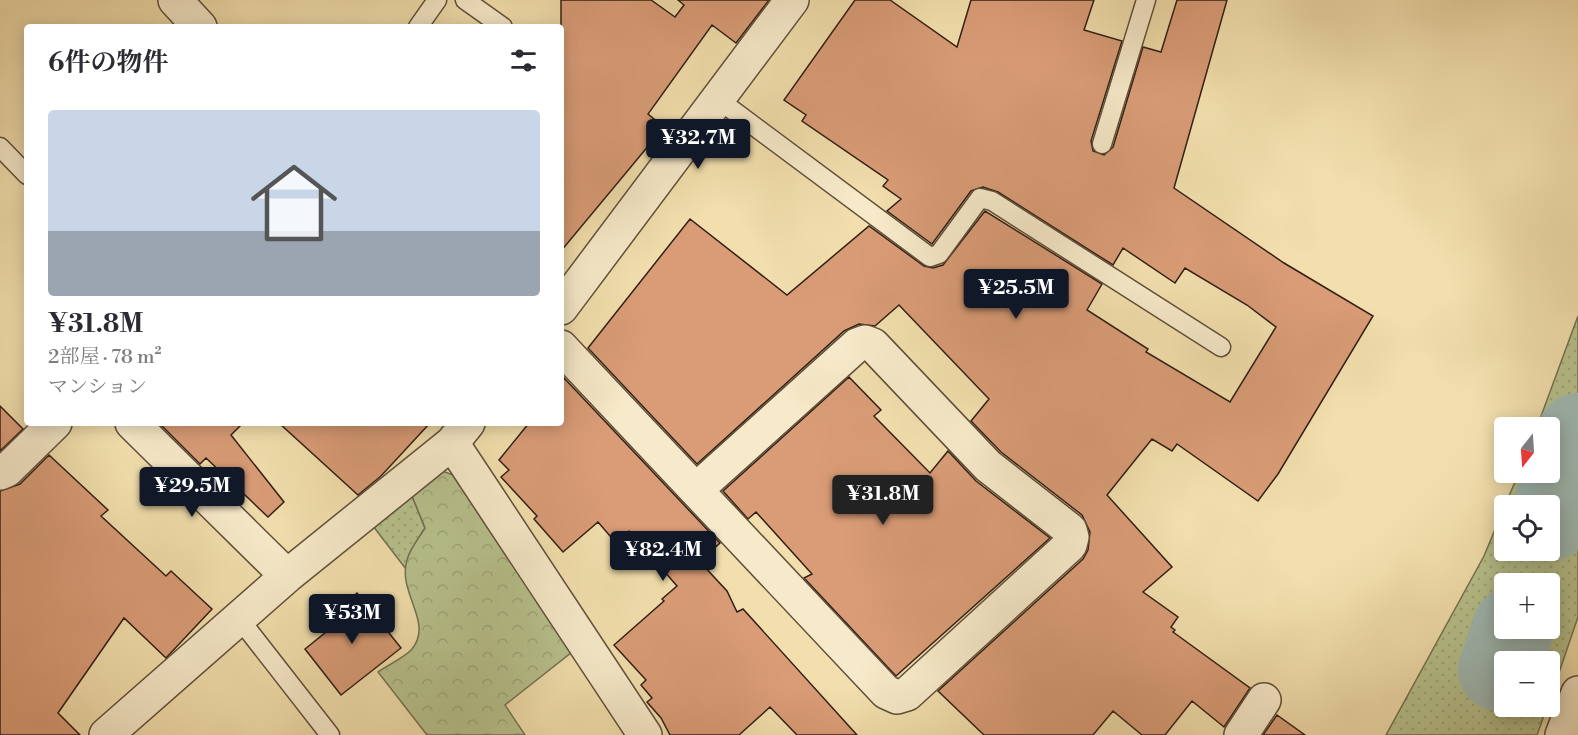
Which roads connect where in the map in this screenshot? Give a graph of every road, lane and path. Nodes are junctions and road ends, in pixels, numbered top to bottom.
1 (437, 0) edge
2 (465, 0) edge
3 (792, 0) edge
4 (1146, 0) edge
5 (177, 1) edge
6 (197, 24) edge
7 (420, 24) edge
8 (499, 24) edge
9 (720, 100) junction
10 (1102, 144) dead end
11 (0, 147) edge
12 (24, 172) edge
13 (564, 304) edge
14 (1221, 347) dead end
15 (564, 349) edge
16 (52, 426) edge
17 (137, 426) edge
18 (460, 433) edge
19 (0, 473) edge
20 (697, 489) junction
21 (287, 576) junction
22 (238, 617) junction
23 (1578, 693) edge
24 (1264, 700) dead end
25 (106, 735) edge
26 (330, 735) edge
27 (645, 735) edge
28 (1241, 735) edge
29 (1562, 735) edge

1 - 7 lane
2 - 8 lane
3 - 9 street
4 - 10 lane
5 - 6 street
9 - 13 street
9 - 14 lane
11 - 12 lane
15 - 20 street
16 - 19 street
17 - 21 street
18 - 21 street
18 - 27 street
20 - 20 street
21 - 22 street
22 - 25 street
22 - 26 lane
23 - 29 street
24 - 28 street

